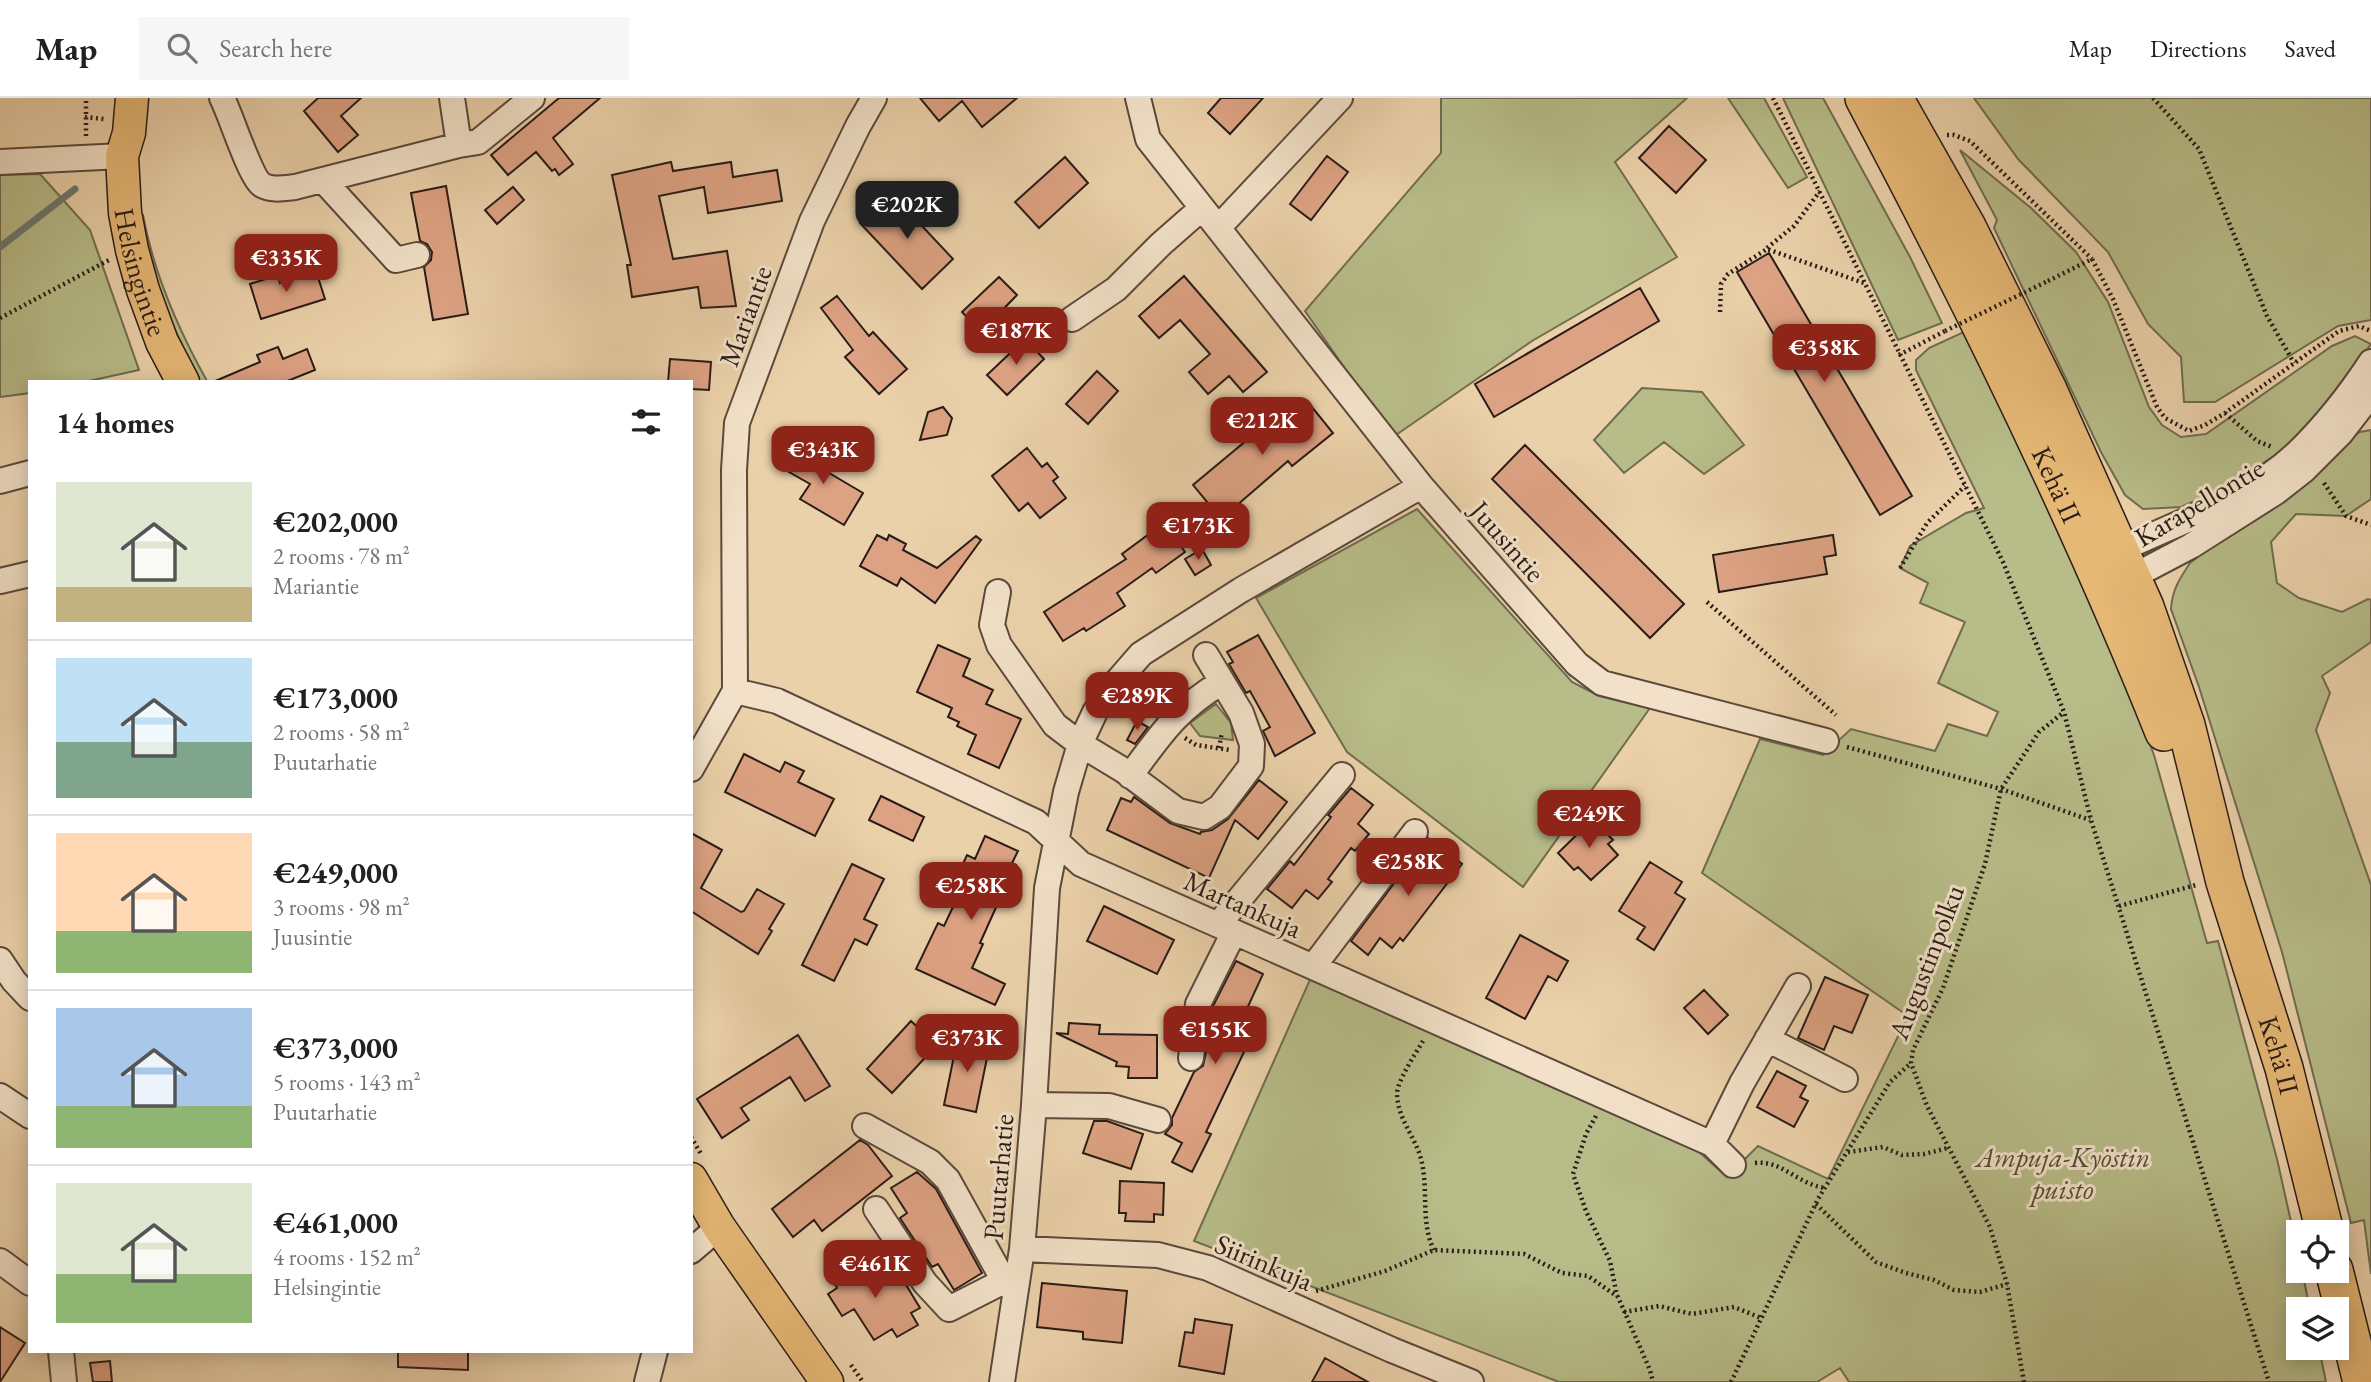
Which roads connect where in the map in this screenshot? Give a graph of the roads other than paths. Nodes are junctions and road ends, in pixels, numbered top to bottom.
1 (111, 98) edge
2 (132, 98) edge
3 (222, 98) edge
4 (452, 98) edge
5 (532, 98) edge
6 (874, 98) edge
7 (1138, 98) edge
8 (1340, 98) edge
9 (1864, 98) edge
10 (1894, 98) edge
11 (459, 145) junction
12 (122, 156) junction
13 (0, 162) edge
14 (323, 180) junction
15 (1202, 208) junction
16 (1218, 228) junction
17 (417, 255) dead end
18 (1072, 319) dead end
19 (182, 380) edge
20 (2368, 382) edge
21 (28, 474) edge
22 (0, 481) edge
23 (1421, 486) junction
24 (2116, 566) junction
25 (28, 574) edge
26 (0, 581) edge
27 (998, 592) dead end
28 (1206, 655) dead end
29 (1222, 682) junction
30 (735, 691) junction
31 (1826, 741) road end
32 (1080, 744) junction
33 (693, 765) edge
34 (1342, 775) dead end
35 (1130, 776) junction
36 (1415, 832) dead end
37 (1056, 842) junction
38 (1226, 928) junction
39 (0, 960) edge
40 (1313, 967) junction
41 (1798, 986) dead end
42 (15, 990) edge
43 (1767, 1040) junction
44 (1191, 1058) dead end
45 (1845, 1079) dead end
46 (0, 1096) edge
47 (1034, 1105) junction
48 (28, 1115) edge
49 (1158, 1120) dead end
50 (865, 1126) dead end
51 (1712, 1144) junction
52 (1733, 1165) road end
53 (693, 1182) edge
54 (876, 1209) dead end
55 (2322, 1220) edge
56 (719, 1227) junction
57 (693, 1249) edge
58 (1022, 1249) junction
59 (0, 1261) edge
60 (28, 1282) edge
61 (2337, 1283) edge
62 (1010, 1285) junction
63 (61, 1353) edge
64 (654, 1353) edge
65 (64, 1382) edge
66 (647, 1382) edge
67 (827, 1382) edge
68 (1002, 1382) edge
69 (1471, 1382) edge
70 (2362, 1382) edge

1 - 12 main road, Helsingintie
2 - 12 main road, Helsingintie
3 - 14 street
4 - 11 street
5 - 11 street
6 - 30 street, Mariantie
7 - 15 street, Juusintie
8 - 16 street
9 - 24 highway, Kehä II
10 - 24 highway, Kehä II
11 - 14 street
12 - 13 street
12 - 19 main road, Helsingintie
14 - 17 street
15 - 16 street, Juusintie
15 - 18 street
16 - 23 street, Juusintie
20 - 24 street, Karapellontie
21 - 22 street
23 - 31 street, Juusintie
23 - 32 street, Puutarhatie
24 - 55 highway, Kehä II
25 - 26 street
27 - 32 street
28 - 29 street
29 - 35 street
29 - 35 street
30 - 33 street, Mariantie
30 - 37 street, Martankuja
32 - 35 street
32 - 37 street, Puutarhatie
34 - 38 street
36 - 40 street
37 - 38 street, Martankuja
37 - 47 street, Puutarhatie
38 - 40 street, Martankuja
38 - 44 street
39 - 42 street
40 - 51 street, Martankuja
41 - 43 street
43 - 45 street
43 - 51 street
46 - 48 street
47 - 49 street
47 - 58 street, Puutarhatie
50 - 62 street
51 - 52 street, Martankuja
53 - 56 main road
54 - 62 street
56 - 57 street
56 - 67 main road
58 - 62 street, Puutarhatie
58 - 69 street, Siirinkuja
59 - 60 street
61 - 70 highway
62 - 68 street, Puutarhatie
63 - 65 street
64 - 66 street

